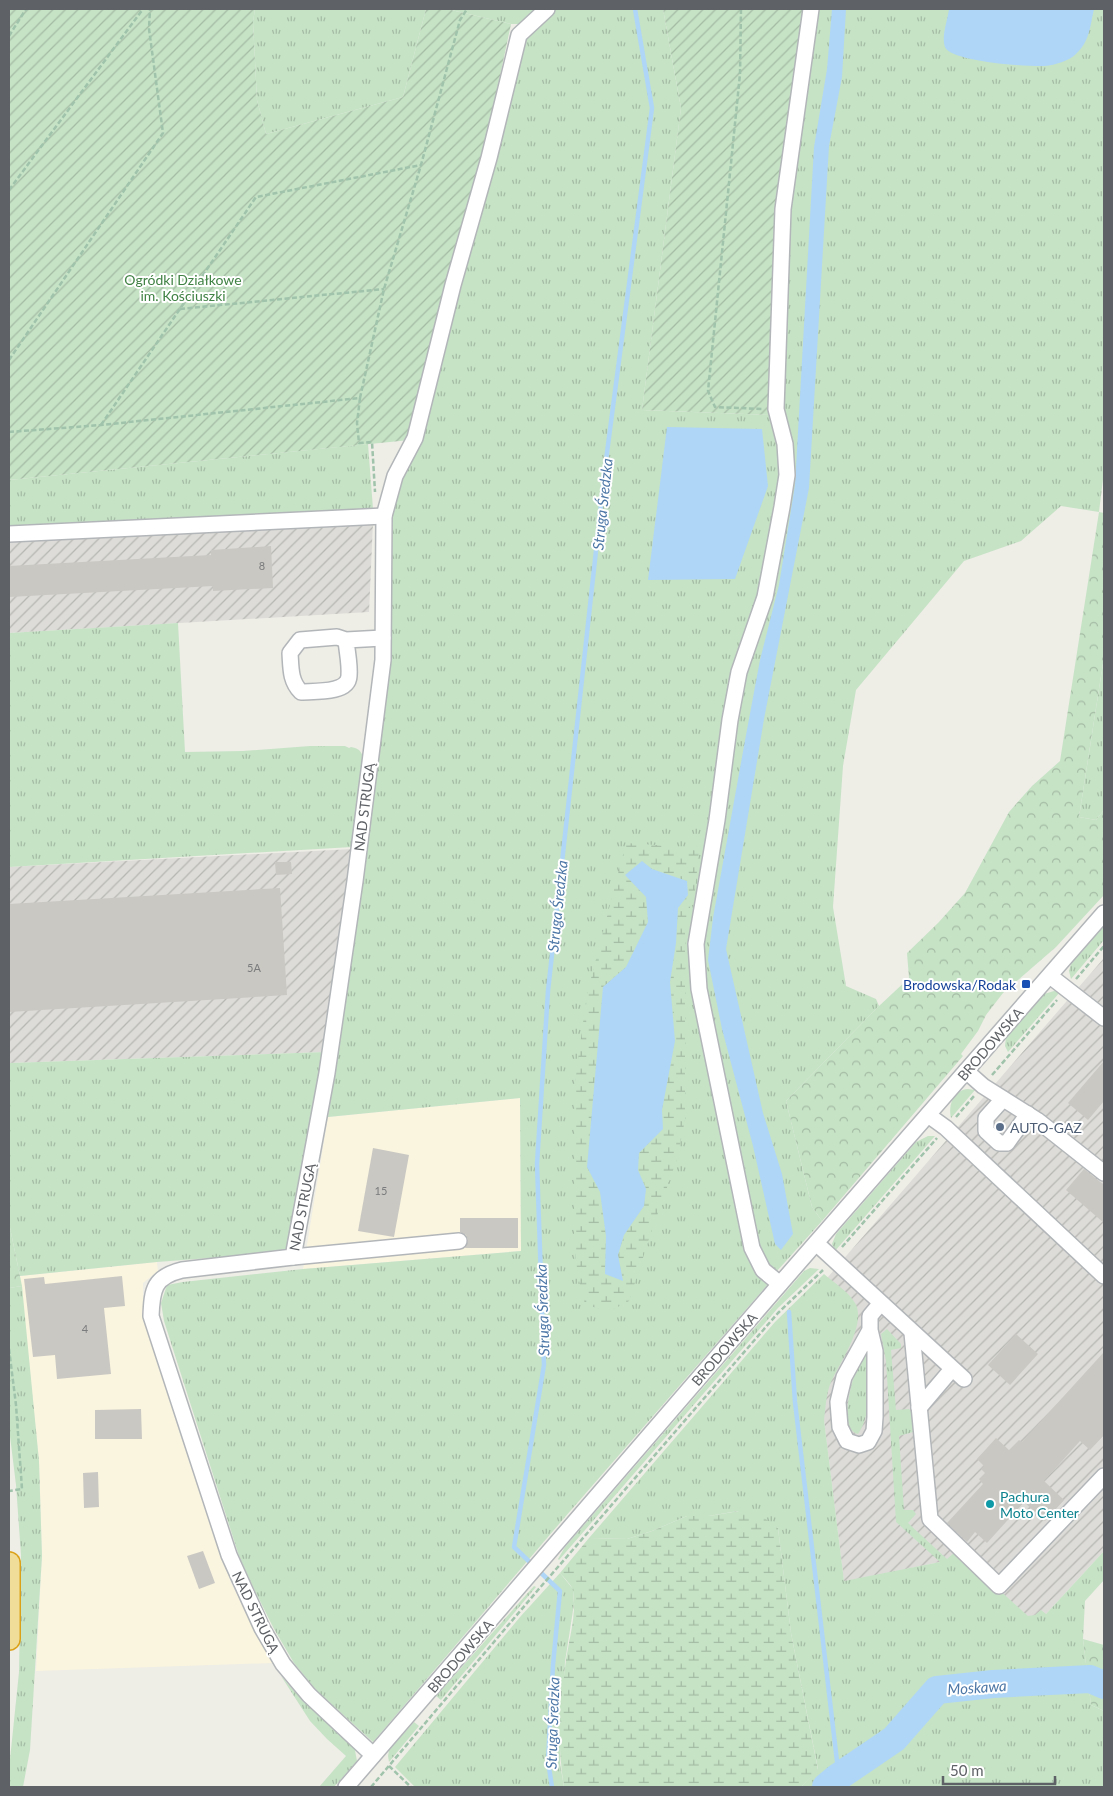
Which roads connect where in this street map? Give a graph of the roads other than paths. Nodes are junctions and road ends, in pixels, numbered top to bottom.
1 (547, 9) edge
2 (811, 9) edge
3 (380, 516) junction
4 (9, 534) edge
5 (383, 638) junction
6 (346, 640) junction
7 (1104, 913) edge
8 (1050, 976) junction
9 (1104, 1018) edge
10 (966, 1071) junction
11 (1003, 1099) junction
12 (1028, 1114) junction
13 (928, 1115) junction
14 (1104, 1173) edge
15 (459, 1241) dead end
16 (811, 1249) junction
17 (293, 1258) junction
18 (1104, 1276) edge
19 (778, 1286) junction
20 (880, 1304) junction
21 (870, 1330) junction
22 (912, 1333) junction
23 (919, 1408) junction
24 (1104, 1476) edge
25 (9, 1563) edge
26 (9, 1639) edge
27 (373, 1755) junction
28 (346, 1787) edge

1 - 3 street, NAD STRUGĄ
2 - 19 street
3 - 4 street
3 - 5 street, NAD STRUGĄ
5 - 6 street
5 - 17 street, NAD STRUGĄ
6 - 6 street
7 - 8 street, BRODOWSKA
8 - 9 street
8 - 10 street, BRODOWSKA
10 - 11 street
10 - 13 street, BRODOWSKA
11 - 12 street
11 - 12 street
12 - 14 street
13 - 16 street, BRODOWSKA
13 - 18 street
15 - 17 street
16 - 19 street, BRODOWSKA
16 - 20 street
17 - 27 street, NAD STRUGĄ
19 - 27 street, BRODOWSKA
20 - 21 street
20 - 22 street
21 - 21 street
22 - 23 street
22 - 23 street
23 - 24 street
25 - 26 highway
27 - 28 street, BRODOWSKA

